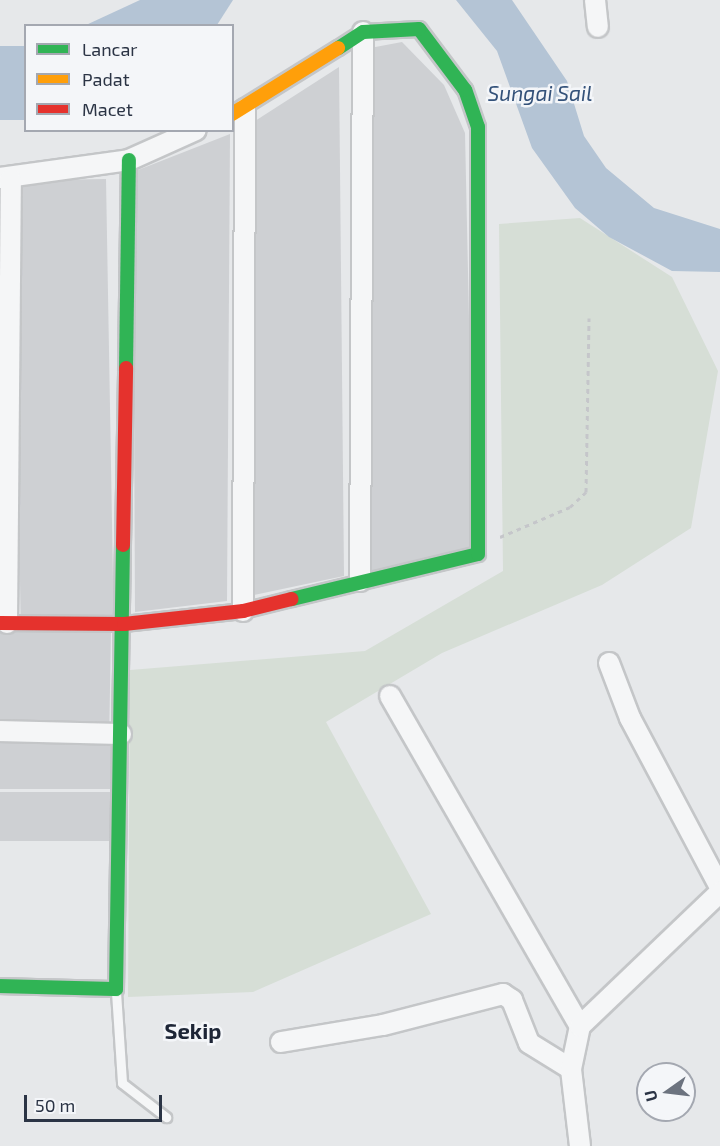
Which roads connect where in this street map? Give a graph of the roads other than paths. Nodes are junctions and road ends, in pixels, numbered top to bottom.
1 (595, 0) edge
2 (598, 27) dead end
3 (363, 32) junction
4 (239, 111) edge
5 (192, 132) edge
6 (129, 160) junction
7 (5, 179) edge
8 (360, 581) junction
9 (243, 611) junction
10 (3, 623) edge
11 (124, 624) junction
12 (609, 663) dead end
13 (390, 696) dead end
14 (0, 731) edge
15 (121, 734) junction
16 (720, 887) edge
17 (720, 892) edge
18 (0, 986) edge
19 (116, 989) junction
20 (580, 1026) junction
21 (281, 1042) dead end
22 (571, 1070) junction
23 (166, 1117) dead end
24 (580, 1146) edge

1 - 2 street
3 - 4 street
3 - 8 street
3 - 8 street
4 - 9 street
5 - 6 street
6 - 7 street
6 - 11 street
7 - 10 street
8 - 9 street
9 - 11 street
10 - 11 street
11 - 15 street
12 - 16 street
13 - 20 street
14 - 15 street
15 - 19 street
17 - 20 street
18 - 19 street
19 - 23 lane
20 - 22 street
21 - 22 street
22 - 24 street

